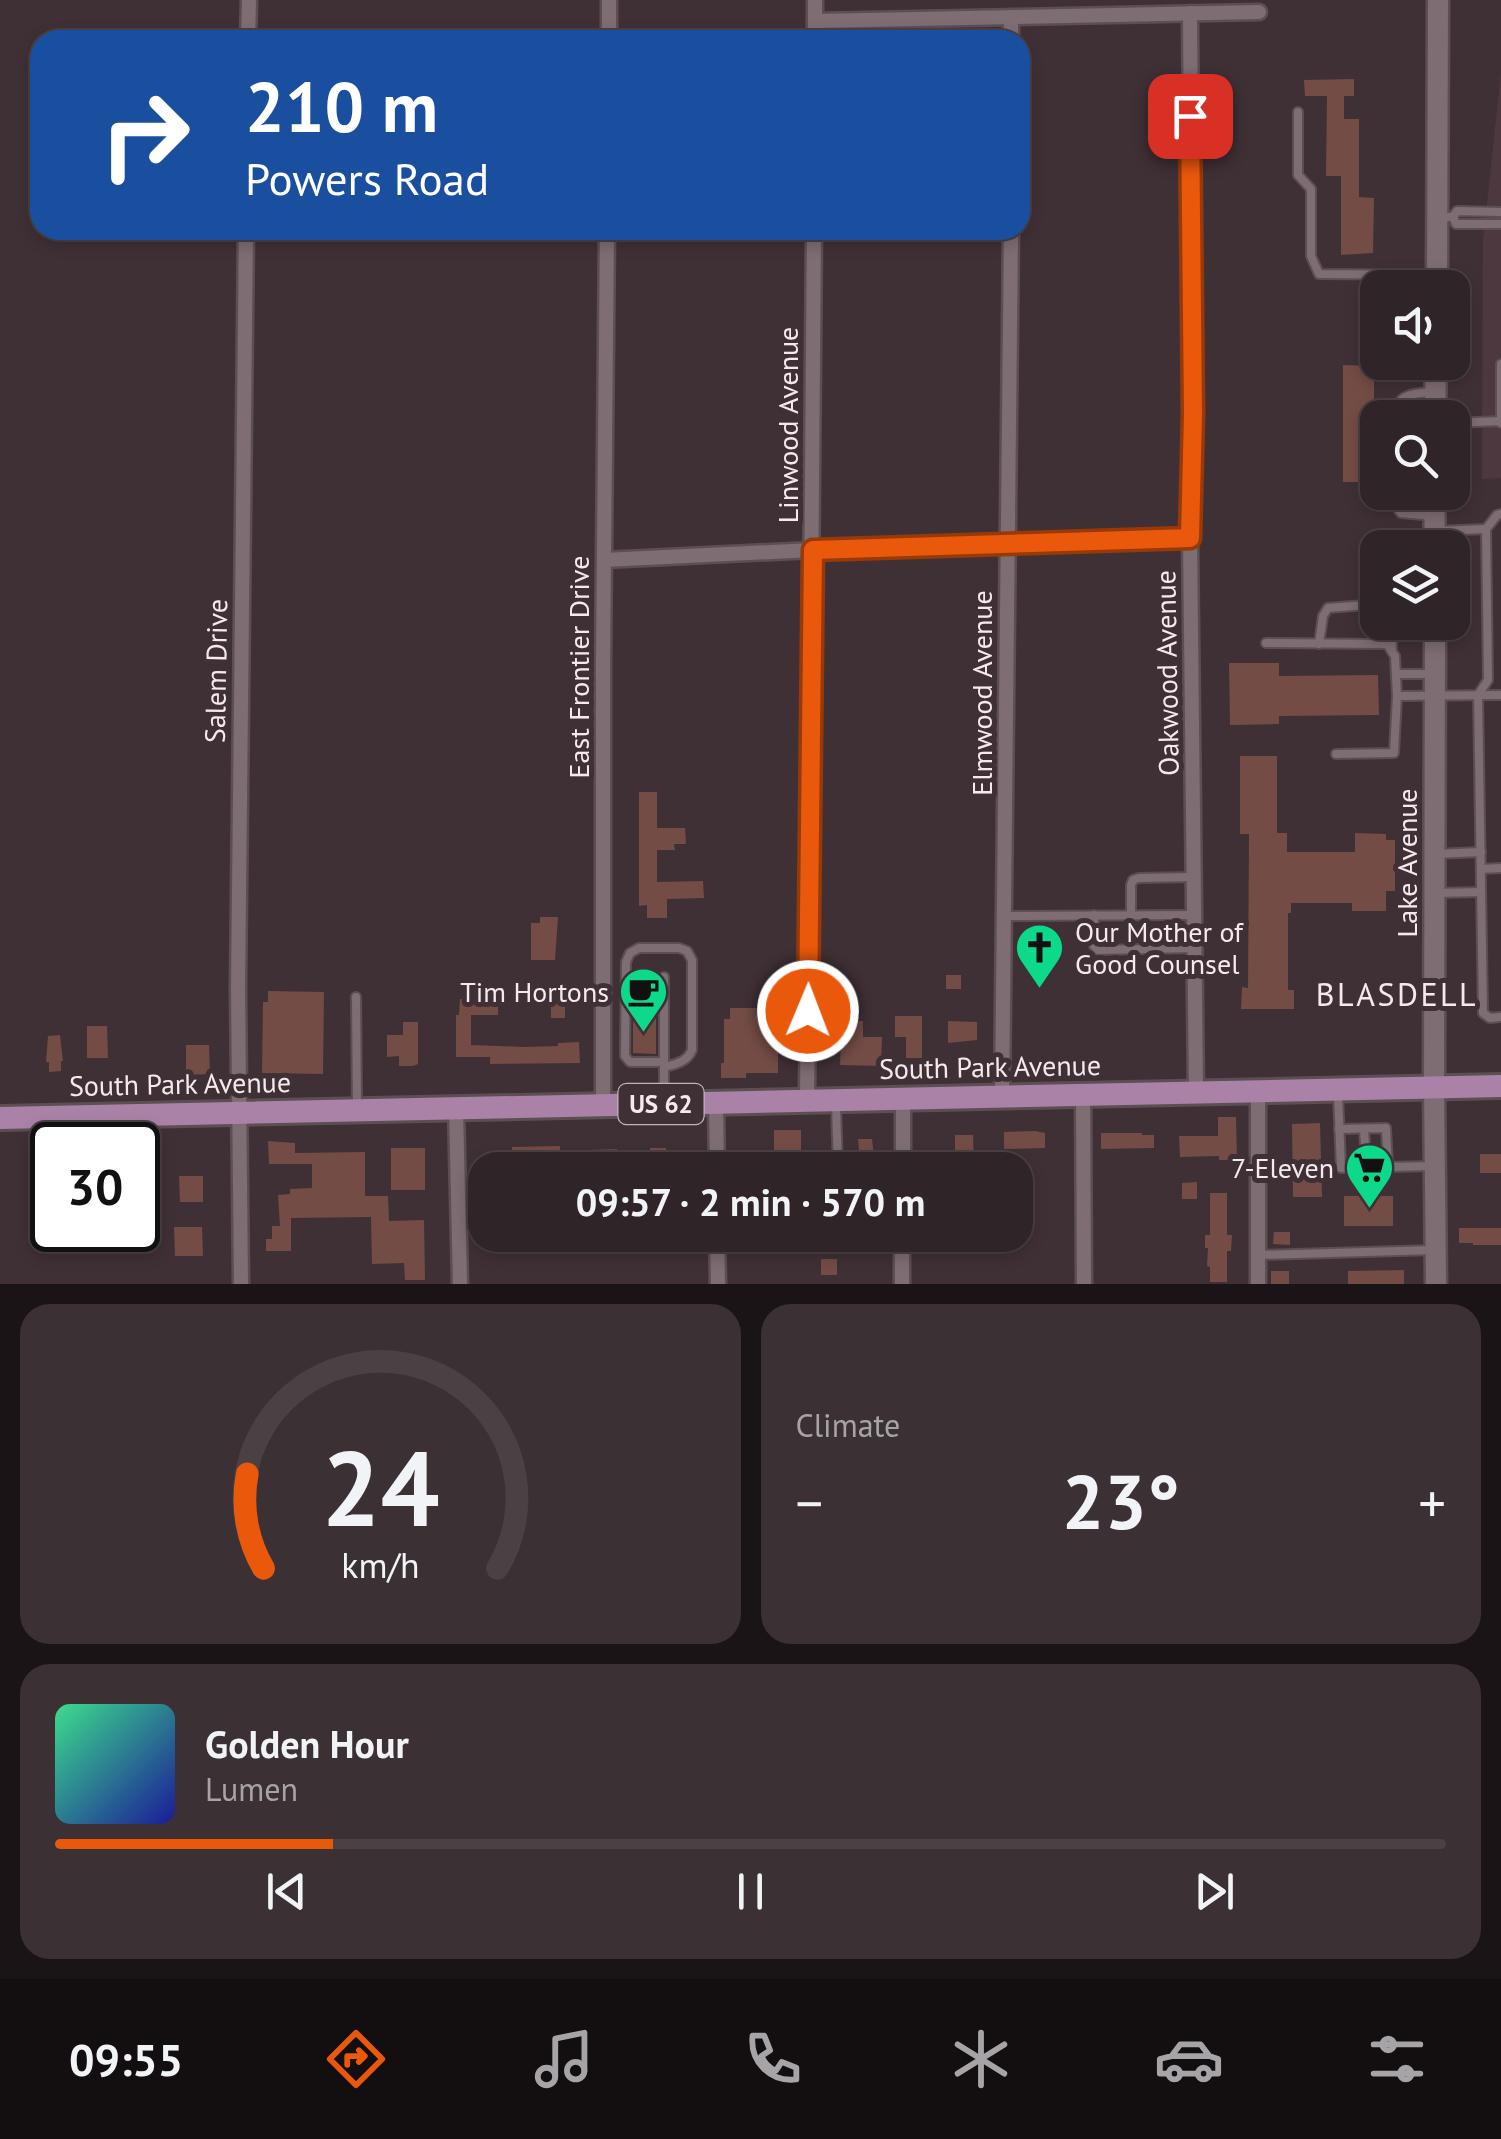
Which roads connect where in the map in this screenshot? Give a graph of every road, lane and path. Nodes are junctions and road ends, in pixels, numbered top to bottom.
1 (249, 0) edge
2 (609, 0) edge
3 (815, 0) edge
4 (1438, 0) edge
5 (1259, 12) dead end
6 (1195, 13) junction
7 (1011, 17) junction
8 (815, 21) junction
9 (248, 30) edge
10 (608, 30) edge
11 (815, 30) edge
12 (1011, 30) edge
13 (1298, 112) dead end
14 (1501, 212) edge
15 (1445, 217) junction
16 (1501, 224) edge
17 (246, 240) edge
18 (607, 240) edge
19 (814, 240) edge
20 (1010, 240) edge
21 (1438, 270) edge
22 (1360, 277) edge
23 (1501, 364) edge
24 (1436, 380) edge
25 (1436, 392) junction
26 (1402, 400) edge
27 (1436, 400) edge
28 (1470, 423) edge
29 (1501, 423) edge
30 (1399, 510) edge
31 (1501, 514) edge
32 (1486, 529) junction
33 (1433, 530) edge
34 (1460, 530) edge
35 (1190, 538) junction
36 (1006, 545) junction
37 (813, 550) junction
38 (604, 560) junction
39 (1360, 605) edge
40 (1392, 640) edge
41 (1435, 640) edge
42 (1266, 643) dead end
43 (1319, 644) junction
44 (1392, 651) junction
45 (1396, 674) junction
46 (1435, 674) junction
47 (1478, 695) junction
48 (1501, 695) edge
49 (1396, 696) junction
50 (1435, 696) junction
51 (1336, 754) dead end
52 (1480, 852) junction
53 (1434, 854) junction
54 (1501, 868) edge
55 (1481, 869) junction
56 (1195, 877) junction
57 (1481, 892) junction
58 (1434, 893) junction
59 (1195, 914) junction
60 (1094, 915) junction
61 (1131, 915) junction
62 (1004, 916) junction
63 (1195, 948) junction
64 (664, 977) dead end
65 (356, 997) dead end
66 (1501, 1018) edge
67 (664, 1065) junction
68 (1501, 1086) edge
69 (1434, 1088) junction
70 (1338, 1090) junction
71 (1196, 1092) junction
72 (1258, 1092) junction
73 (1083, 1095) junction
74 (1002, 1096) junction
75 (903, 1099) junction
76 (836, 1100) junction
77 (807, 1101) junction
78 (716, 1103) junction
79 (664, 1104) junction
80 (603, 1105) junction
81 (456, 1108) junction
82 (356, 1110) junction
83 (240, 1112) junction
84 (0, 1118) edge
85 (1364, 1128) junction
86 (1340, 1129) junction
87 (1365, 1145) dead end
88 (717, 1152) edge
89 (837, 1152) edge
90 (902, 1152) edge
91 (1388, 1166) junction
92 (1435, 1166) junction
93 (1436, 1250) junction
94 (718, 1252) edge
95 (902, 1252) edge
96 (1258, 1255) junction
97 (241, 1284) edge
98 (460, 1284) edge
99 (718, 1284) edge
100 (902, 1284) edge
101 (1084, 1284) edge
102 (1258, 1284) edge
103 (1436, 1284) edge

1 - 9 street
2 - 10 street
3 - 8 street
4 - 15 street
5 - 6 street
6 - 7 street
6 - 35 street, Oakwood Avenue
7 - 8 street
7 - 12 street
8 - 11 street
13 - 22 lane
14 - 15 lane
15 - 16 lane
15 - 21 street
17 - 83 street, Salem Drive
18 - 38 street, East Frontier Drive
19 - 37 street, Linwood Avenue
20 - 36 street, Elmwood Avenue
23 - 29 lane
24 - 25 street
25 - 26 lane
25 - 27 street
28 - 29 lane
30 - 33 lane
31 - 32 lane
32 - 34 lane
32 - 47 lane
35 - 36 street
35 - 56 street, Oakwood Avenue
36 - 37 street
36 - 62 street, Elmwood Avenue
37 - 38 street
37 - 77 street, Linwood Avenue
38 - 80 street, East Frontier Drive
39 - 43 lane
40 - 44 lane
41 - 46 street, Lake Avenue
42 - 43 lane
43 - 44 lane
44 - 45 lane
45 - 46 lane
45 - 49 lane
46 - 50 street, Lake Avenue
47 - 48 lane
47 - 50 lane
47 - 52 lane
49 - 50 lane
49 - 51 lane
50 - 53 street, Lake Avenue
52 - 53 lane
52 - 55 lane
53 - 58 street, Lake Avenue
54 - 55 lane
55 - 57 lane
56 - 59 street, Oakwood Avenue
56 - 61 lane
57 - 58 lane
57 - 66 lane
58 - 69 street, Lake Avenue
59 - 61 lane
59 - 63 street, Oakwood Avenue
60 - 61 lane
60 - 62 lane
60 - 63 lane
62 - 74 street, Elmwood Avenue
63 - 71 street, Oakwood Avenue
64 - 67 lane
65 - 82 lane
67 - 67 lane
67 - 79 lane
68 - 69 main road, South Park Avenue / US 62
69 - 70 main road, South Park Avenue / US 62
69 - 92 street, Lake Avenue
70 - 72 main road, South Park Avenue / US 62
70 - 86 lane
71 - 72 main road, South Park Avenue / US 62
71 - 73 main road, South Park Avenue / US 62
72 - 96 street
73 - 74 main road, South Park Avenue / US 62
73 - 101 street
74 - 75 main road, South Park Avenue / US 62
75 - 76 main road, South Park Avenue / US 62
75 - 90 street
76 - 77 main road, South Park Avenue / US 62
76 - 89 lane
77 - 78 main road, South Park Avenue / US 62
78 - 79 main road, South Park Avenue / US 62
78 - 88 street
79 - 80 main road, South Park Avenue / US 62
80 - 81 main road, South Park Avenue / US 62
81 - 82 main road, South Park Avenue / US 62
81 - 98 street
82 - 83 main road, South Park Avenue / US 62
83 - 84 main road, South Park Avenue / US 62
83 - 97 street, Salem Drive
85 - 86 lane
85 - 87 lane
85 - 91 lane
86 - 91 lane
91 - 92 lane
92 - 93 street, Lake Avenue
93 - 96 lane
93 - 103 street, Lake Avenue
94 - 99 street
95 - 100 street
96 - 102 street

